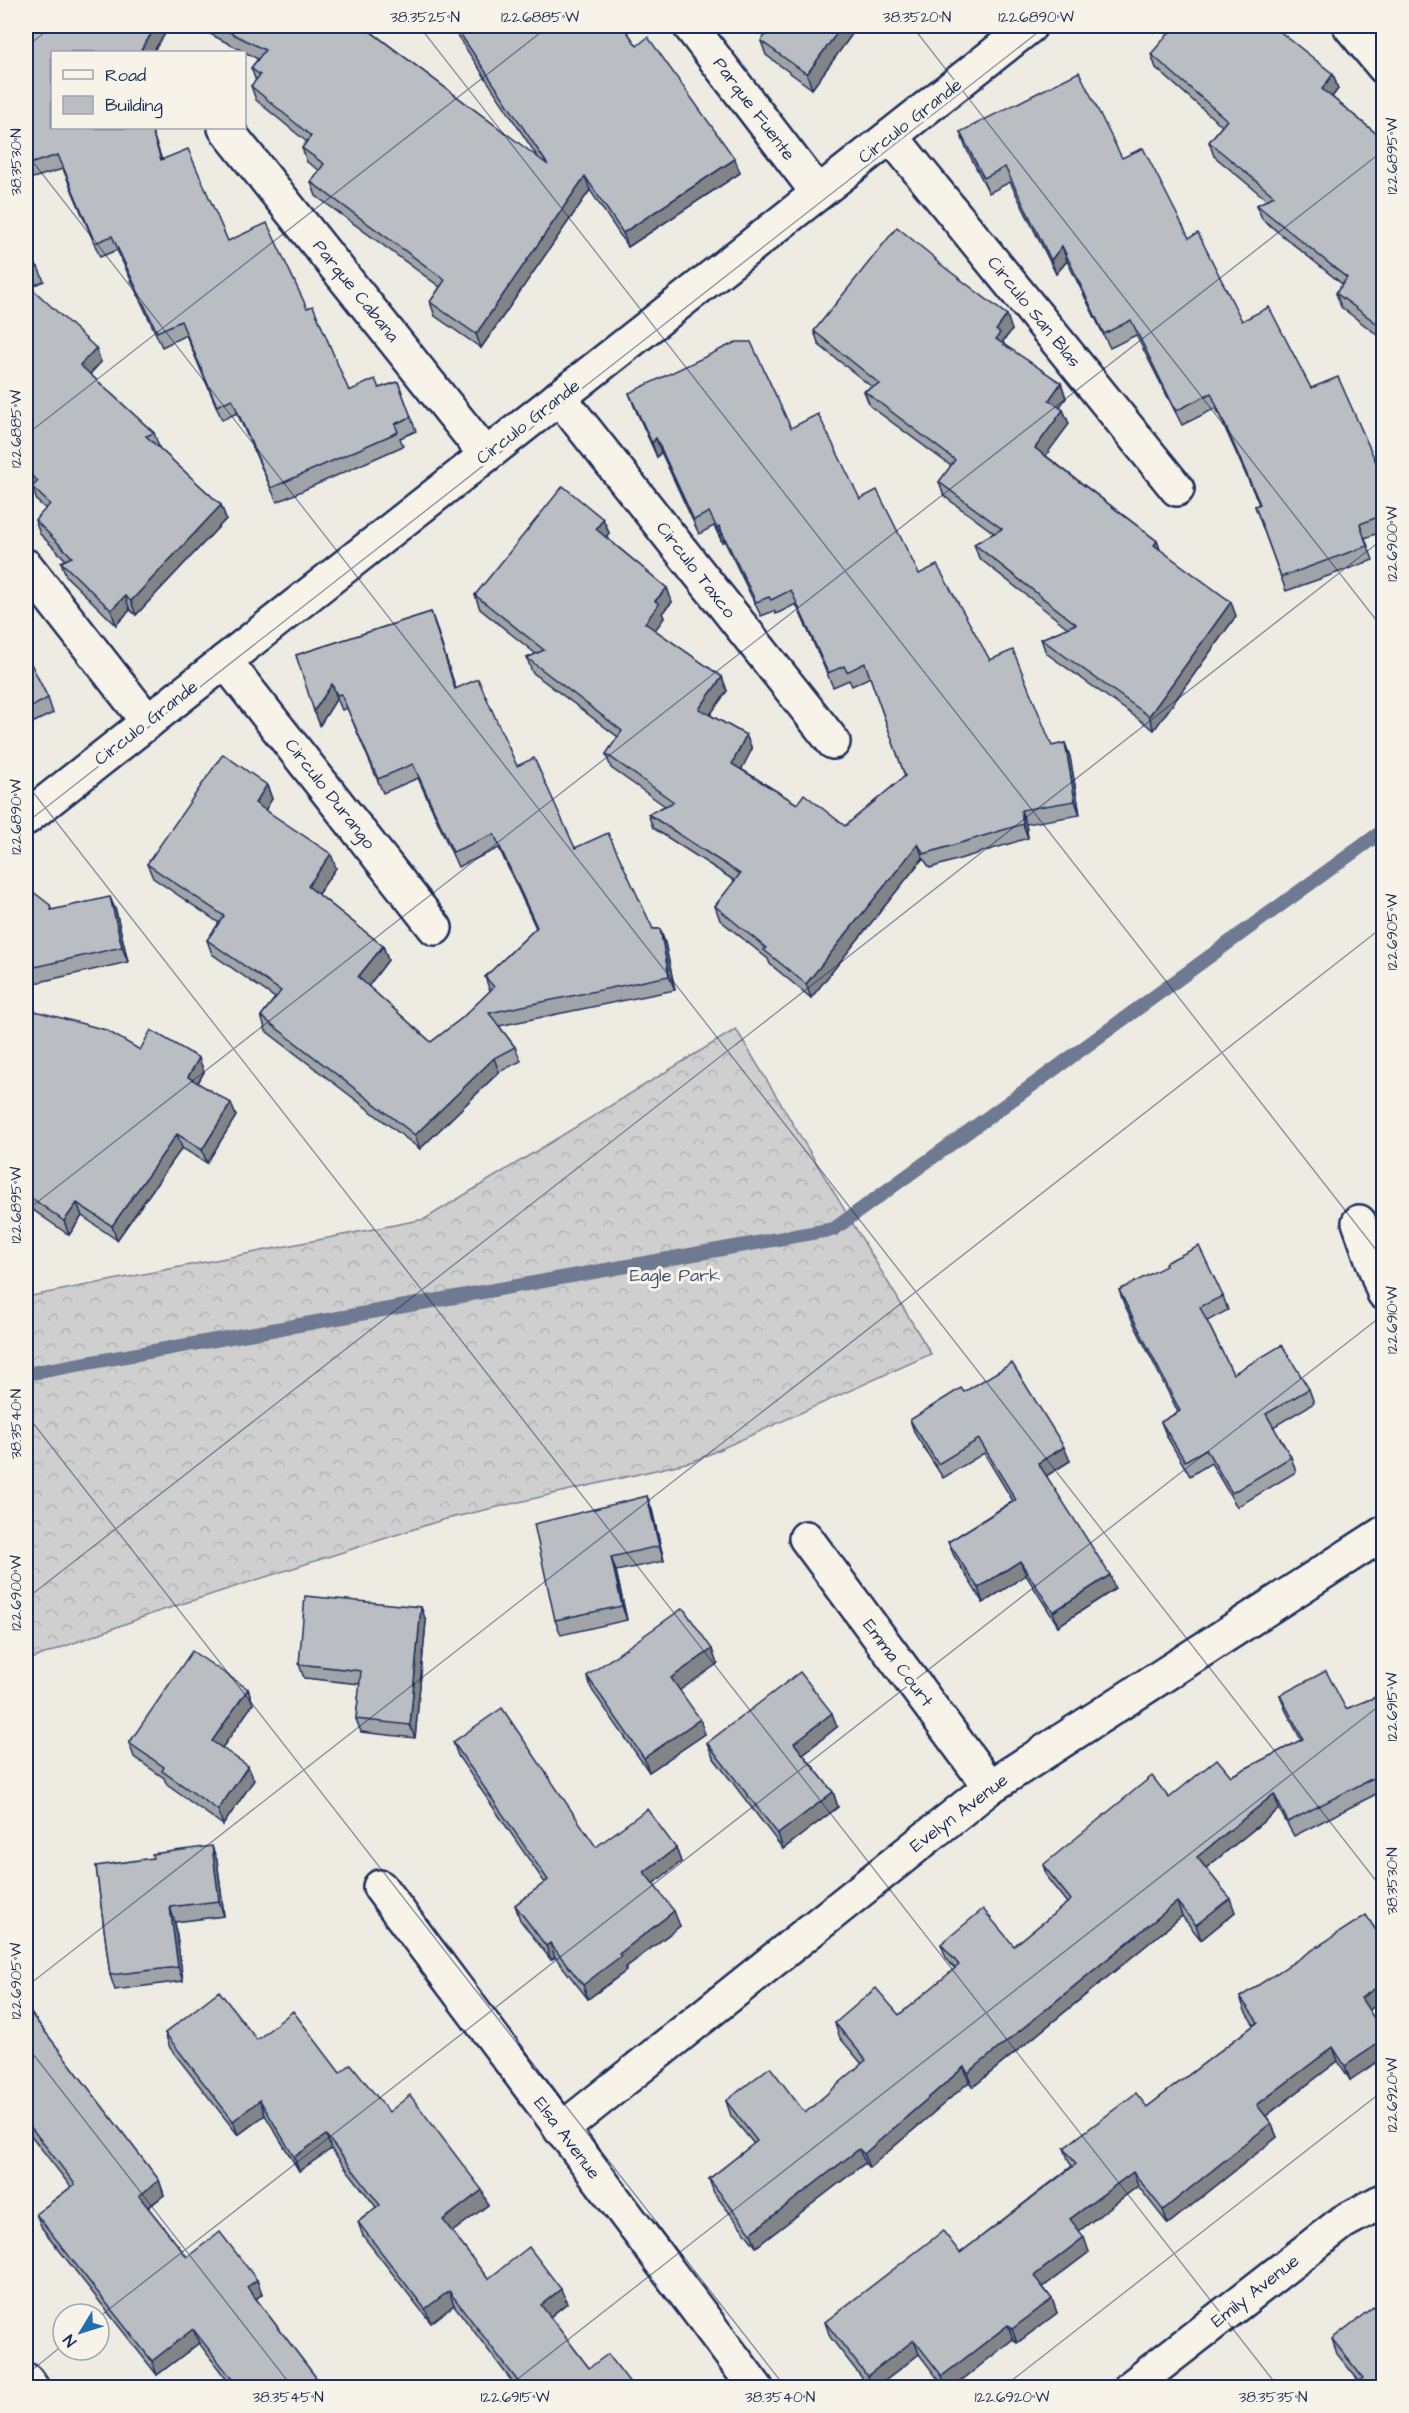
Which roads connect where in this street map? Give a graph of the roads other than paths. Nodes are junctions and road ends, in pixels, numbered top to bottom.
1 (690, 26) edge
2 (1030, 26) edge
3 (1350, 26) edge
4 (1383, 68) edge
5 (226, 129) edge
6 (891, 136) junction
7 (818, 193) junction
8 (559, 397) junction
9 (486, 455) junction
10 (1177, 489) dead end
11 (26, 566) edge
12 (225, 660) junction
13 (148, 722) junction
14 (833, 742) dead end
15 (26, 818) edge
16 (435, 928) dead end
17 (1359, 1222) dead end
18 (1383, 1293) edge
19 (1383, 1533) edge
20 (806, 1539) dead end
21 (990, 1787) junction
22 (380, 1887) dead end
23 (561, 2130) junction
24 (1383, 2200) edge
25 (26, 2380) edge
26 (32, 2388) edge
27 (756, 2388) edge
28 (1130, 2388) edge

1 - 7 street, Parque Fuente
2 - 6 street, Circulo Grande
3 - 4 street
5 - 9 street, Parque Cabana
6 - 7 street, Circulo Grande
6 - 10 street, Circulo San Blas
7 - 8 street, Circulo Grande
8 - 9 street, Circulo Grande
8 - 14 street, Circulo Taxco
9 - 12 street, Circulo Grande
11 - 13 street
12 - 13 street, Circulo Grande
12 - 16 street, Circulo Durango
13 - 15 street, Circulo Grande
17 - 18 street
19 - 21 street, Evelyn Avenue
20 - 21 street, Emma Court
21 - 23 street, Evelyn Avenue
22 - 23 street, Elsa Avenue
23 - 27 street, Elsa Avenue
24 - 28 street, Emily Avenue
25 - 26 street

